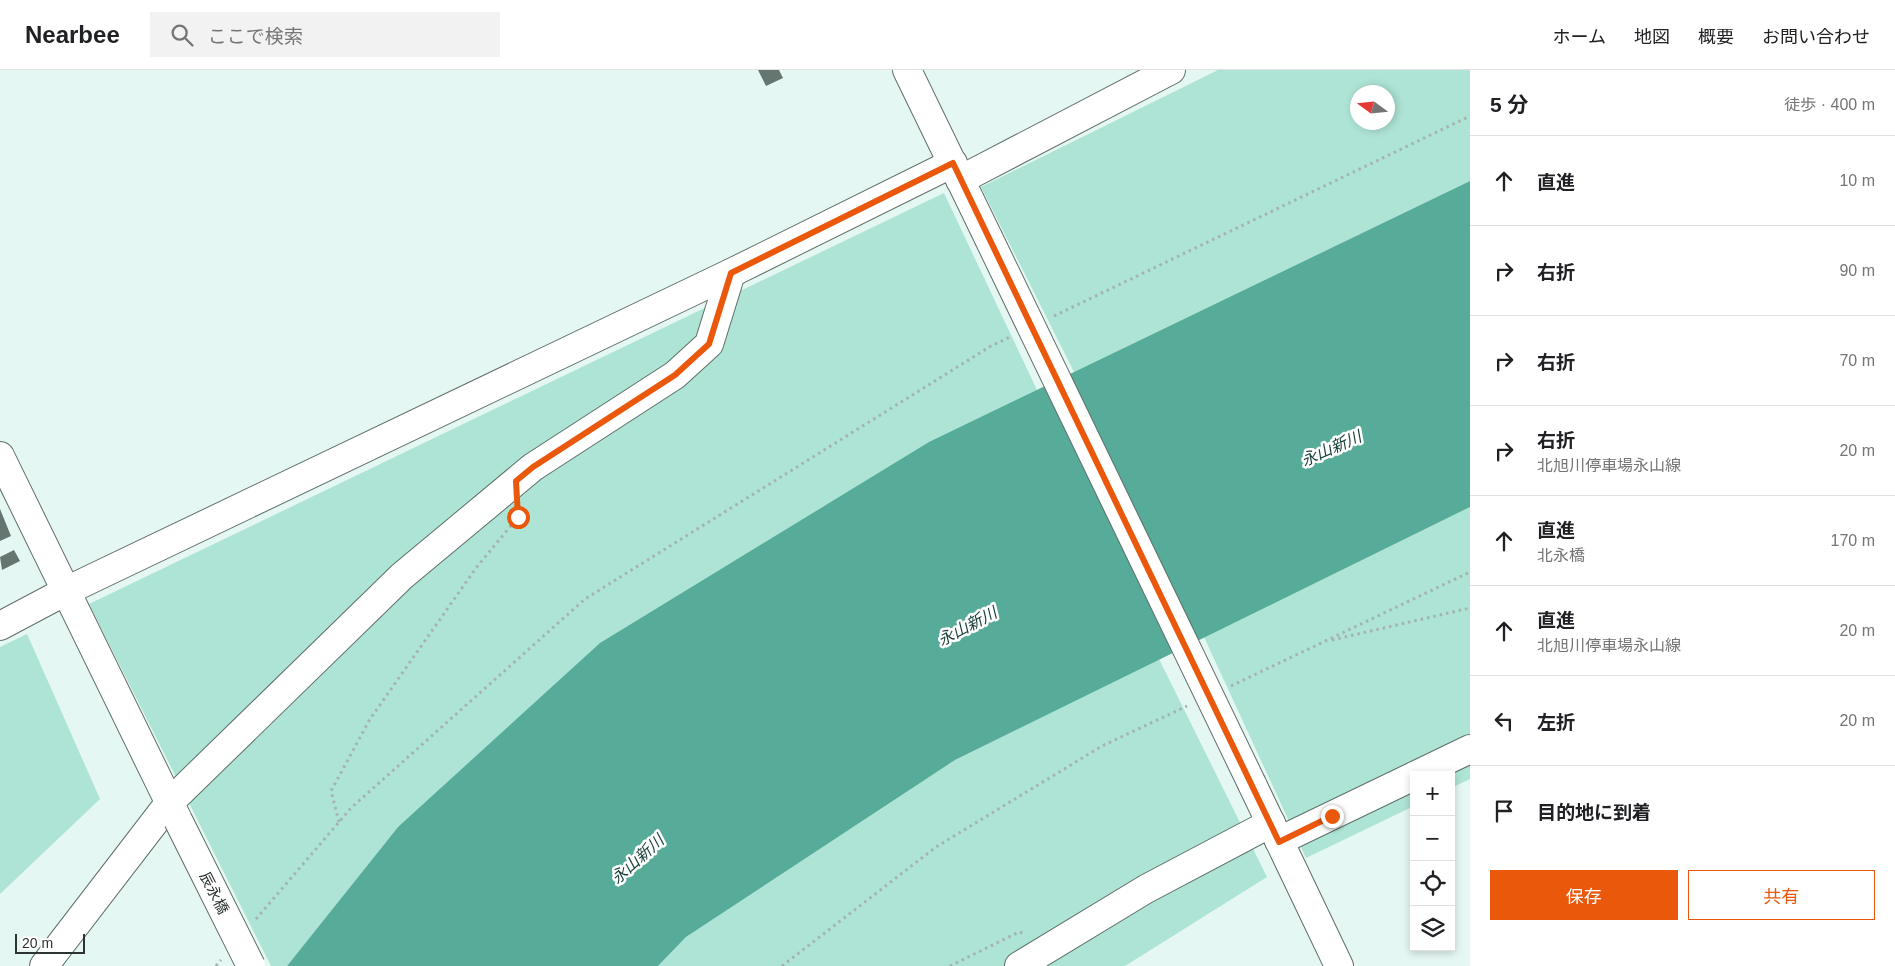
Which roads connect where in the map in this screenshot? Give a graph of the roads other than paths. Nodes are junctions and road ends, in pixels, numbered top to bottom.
1 (908, 70) edge
2 (1171, 70) edge
3 (956, 172) junction
4 (731, 273) junction
5 (0, 456) edge
6 (66, 591) junction
7 (0, 626) edge
8 (1470, 749) edge
9 (1423, 771) edge
10 (1410, 777) edge
11 (174, 811) junction
12 (1275, 832) junction
13 (44, 966) edge
14 (251, 966) edge
15 (1019, 966) edge
16 (1339, 966) edge

1 - 3 street
2 - 3 street
3 - 4 street
3 - 12 street, bridge
4 - 6 street
4 - 11 street
5 - 6 street, 辰永橋
6 - 7 street
6 - 11 street, 辰永橋
8 - 9 street
10 - 12 street
11 - 13 street
11 - 14 street, 辰永橋, bridge
12 - 15 street
12 - 16 street

